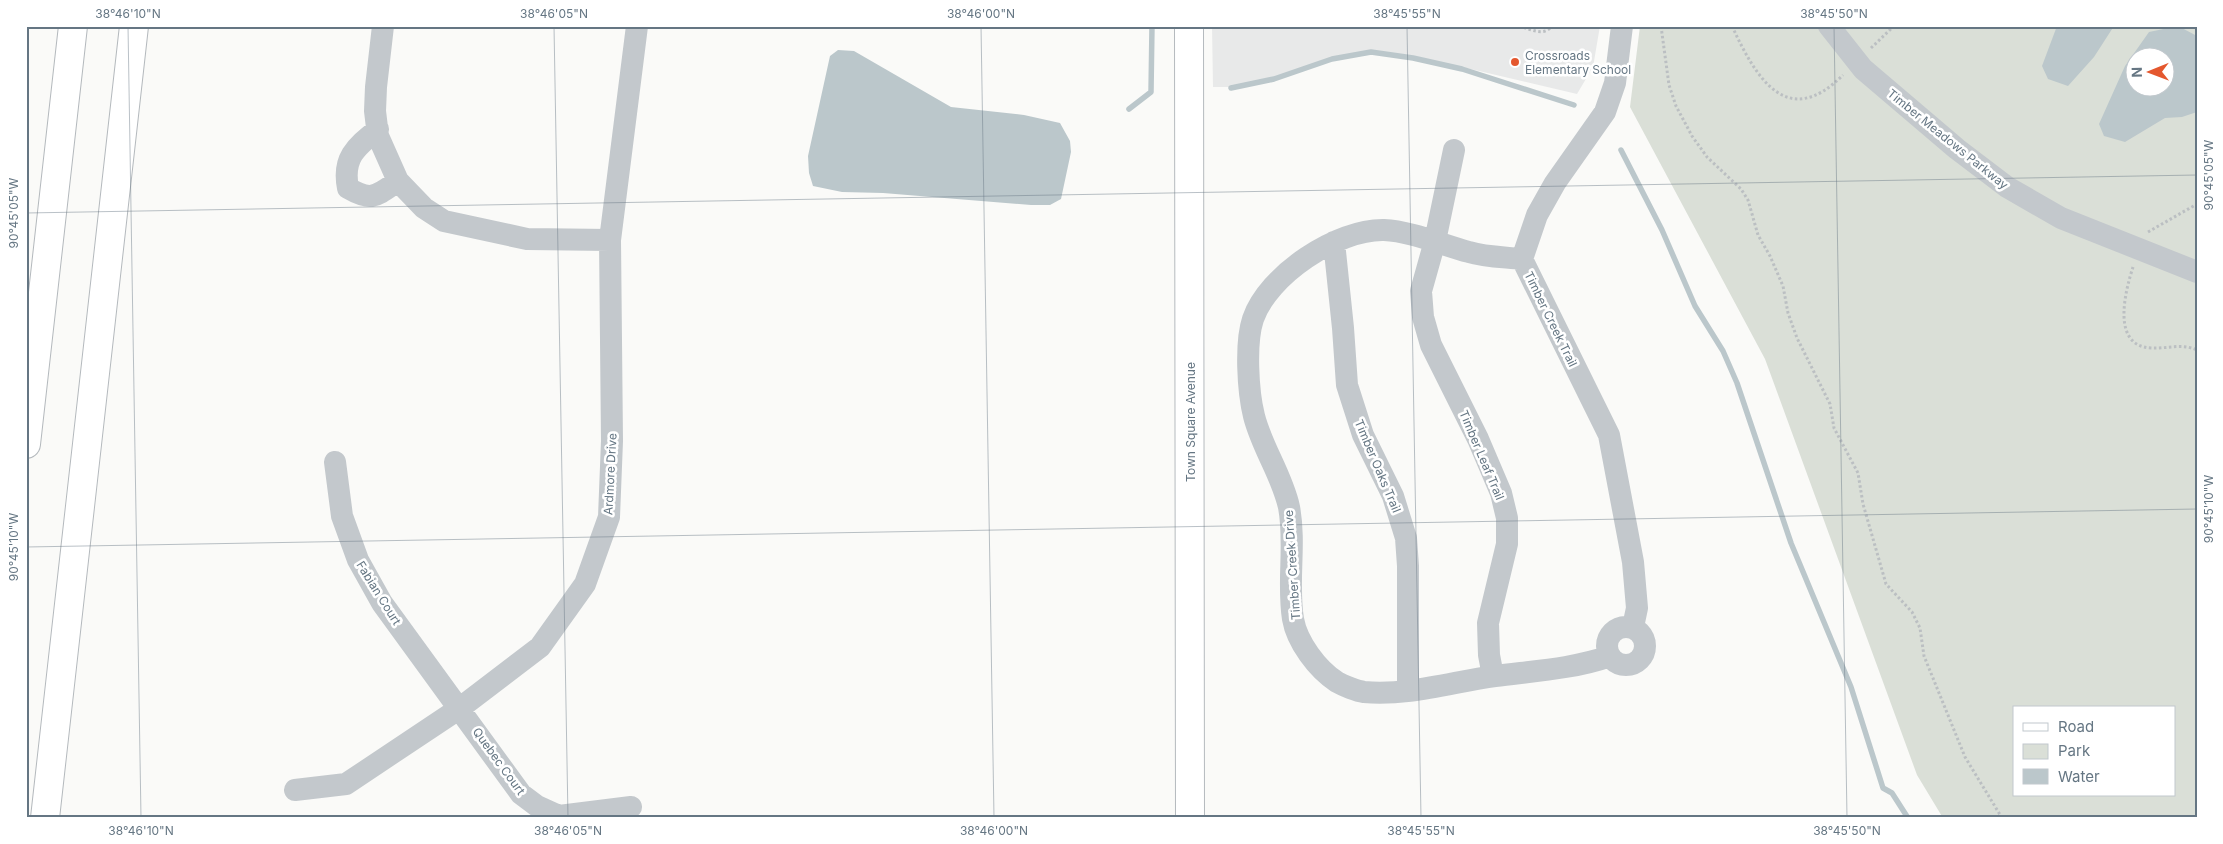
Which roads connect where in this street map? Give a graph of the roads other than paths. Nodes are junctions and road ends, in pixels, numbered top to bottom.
1 (73, 26) edge
2 (134, 26) edge
3 (383, 26) edge
4 (637, 26) edge
5 (1189, 26) edge
6 (1622, 26) edge
7 (1829, 26) edge
8 (378, 129) junction
9 (1454, 150) dead end
10 (398, 181) junction
11 (610, 240) junction
12 (1435, 241) junction
13 (1334, 242) junction
14 (1522, 259) junction
15 (2197, 272) edge
16 (26, 444) edge
17 (335, 462) dead end
18 (1632, 627) junction
19 (1610, 656) junction
20 (1493, 676) junction
21 (1408, 691) junction
22 (460, 708) junction
23 (295, 790) dead end
24 (631, 807) dead end
25 (45, 818) edge
26 (1190, 818) edge

1 - 16 main road
2 - 25 main road
3 - 8 street
4 - 11 street, Ardmore Drive
5 - 26 main road, Town Square Avenue
6 - 14 street, Timber Creek Trail
7 - 15 street, Timber Meadows Parkway
8 - 10 street
8 - 10 street
9 - 12 street, Timber Leaf Trail
10 - 11 street
11 - 22 street, Ardmore Drive
12 - 13 street, Timber Creek Drive
12 - 14 street, Timber Creek Drive
12 - 20 street, Timber Leaf Trail
13 - 21 street, Timber Oaks Trail
13 - 21 street, Timber Creek Drive
14 - 18 street, Timber Creek Trail
17 - 22 street, Fabian Court
18 - 19 street
18 - 19 street
19 - 20 street, Timber Creek Drive
20 - 21 street, Timber Creek Drive
22 - 23 street, Ardmore Drive
22 - 24 street, Quebec Court

